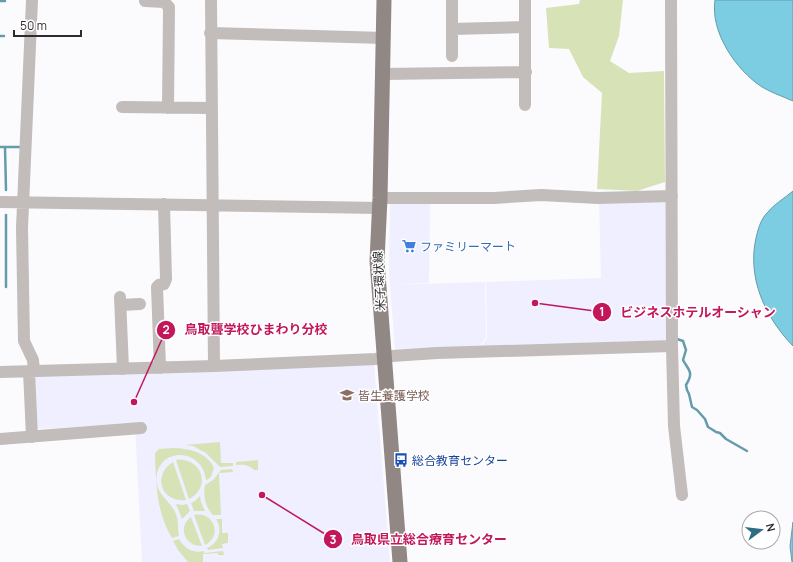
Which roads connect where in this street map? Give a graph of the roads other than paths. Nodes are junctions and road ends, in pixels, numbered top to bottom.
1 (32, 0) edge
2 (142, 0) edge
3 (210, 0) edge
4 (384, 0) edge
5 (452, 0) edge
6 (525, 0) edge
7 (671, 0) edge
8 (525, 27) junction
9 (452, 29) junction
10 (210, 34) junction
11 (384, 38) junction
12 (452, 56) dead end
13 (526, 72) junction
14 (382, 74) junction
15 (525, 105) dead end
16 (122, 107) dead end
17 (168, 108) junction
18 (211, 108) junction
19 (672, 196) junction
20 (0, 202) edge
21 (23, 202) junction
22 (379, 203) junction
23 (164, 204) junction
24 (212, 205) junction
25 (140, 304) dead end
26 (672, 346) junction
27 (384, 357) junction
28 (214, 366) junction
29 (160, 368) junction
30 (122, 369) junction
31 (31, 371) junction
32 (0, 372) edge
33 (141, 428) dead end
34 (32, 438) junction
35 (0, 439) edge
36 (682, 495) dead end
37 (400, 562) edge

1 - 21 street
2 - 17 street
3 - 10 street
4 - 11 main road, 米子環状線
5 - 9 street
6 - 8 street
7 - 19 street
8 - 9 street
8 - 13 street
9 - 12 street
10 - 11 street
10 - 18 street
11 - 14 main road, 米子環状線
13 - 14 street
13 - 15 street
14 - 22 main road, 米子環状線
16 - 17 street
17 - 18 street
18 - 24 street
19 - 22 street
19 - 26 street
20 - 21 street
21 - 23 street
21 - 31 street
22 - 24 street
22 - 27 main road, 米子環状線
23 - 24 street
23 - 29 street
24 - 28 street
25 - 30 street
26 - 27 street
26 - 36 street
27 - 28 street
27 - 37 main road, 米子環状線
28 - 29 street
29 - 30 street
30 - 31 street
31 - 32 street
31 - 34 street
33 - 34 street
34 - 35 street

